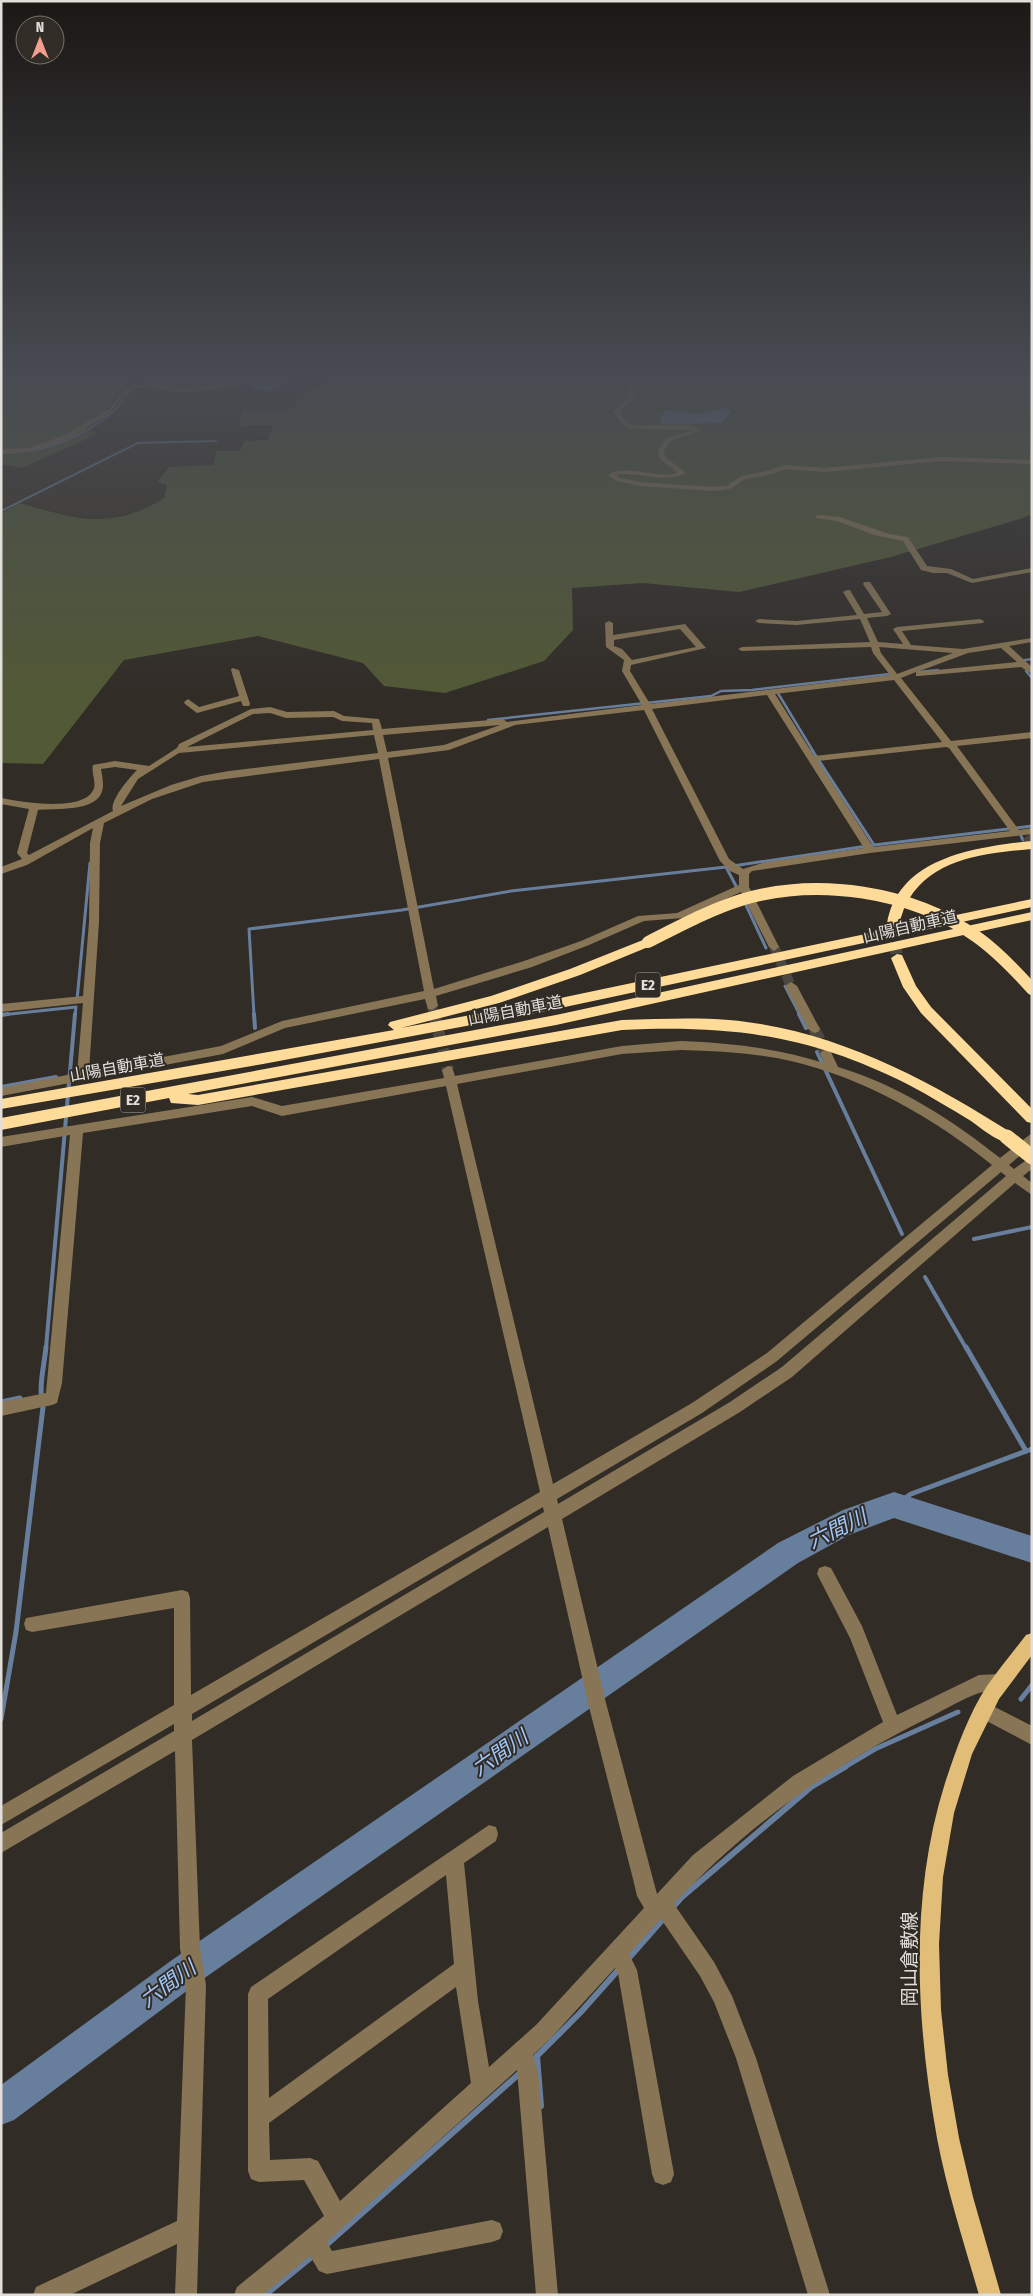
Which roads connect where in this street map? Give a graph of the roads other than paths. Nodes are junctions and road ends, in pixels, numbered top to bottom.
1 (623, 481) edge
2 (739, 481) edge
3 (818, 517) dead end
4 (1032, 570) edge
5 (867, 584) dead end
6 (848, 592) dead end
7 (864, 616) junction
8 (759, 620) dead end
9 (980, 621) dead end
10 (609, 623) dead end
11 (610, 638) junction
12 (1032, 640) edge
13 (875, 645) junction
14 (1004, 645) junction
15 (908, 648) junction
16 (742, 650) dead end
17 (962, 652) junction
18 (1024, 662) edge
19 (628, 663) junction
20 (235, 670) dead end
21 (1032, 672) edge
22 (906, 674) junction
23 (896, 677) junction
24 (774, 692) junction
25 (243, 698) junction
26 (188, 702) dead end
27 (646, 704) junction
28 (251, 712) junction
29 (513, 723) junction
30 (379, 732) junction
31 (1032, 735) edge
32 (950, 744) junction
33 (180, 750) junction
34 (383, 757) junction
35 (815, 759) junction
36 (148, 768) junction
37 (1, 801) edge
38 (34, 807) junction
39 (118, 812) junction
40 (99, 823) junction
41 (1022, 833) edge
42 (869, 847) junction
43 (27, 859) junction
44 (1, 871) edge
45 (744, 873) junction
46 (744, 888) junction
47 (1032, 903) edge
48 (1032, 916) edge
49 (893, 924) tunnel mouth
50 (774, 948) tunnel mouth
51 (897, 958) tunnel mouth
52 (791, 986) tunnel mouth
53 (1032, 988) edge
54 (80, 1000) junction
55 (430, 1000) junction
56 (1, 1008) edge
57 (814, 1029) tunnel mouth
58 (826, 1053) tunnel mouth
59 (263, 1059) junction
60 (827, 1067) junction
61 (450, 1076) junction
62 (79, 1078) junction
63 (266, 1082) junction
64 (1, 1092) edge
65 (1, 1104) edge
66 (1031, 1118) edge
67 (1, 1124) edge
68 (73, 1130) junction
69 (1032, 1138) edge
70 (1, 1142) edge
71 (1032, 1157) edge
72 (1032, 1161) edge
73 (1001, 1164) junction
74 (1015, 1176) junction
75 (1032, 1190) edge
76 (1, 1409) edge
77 (548, 1496) junction
78 (553, 1517) junction
79 (825, 1574) dead end
80 (32, 1624) dead end
81 (1032, 1641) edge
82 (999, 1683) junction
83 (983, 1710) junction
84 (183, 1711) junction
85 (894, 1726) junction
86 (1032, 1736) edge
87 (183, 1737) junction
88 (1, 1816) edge
89 (489, 1834) dead end
90 (1, 1844) edge
91 (454, 1859) junction
92 (663, 1909) junction
93 (622, 1961) junction
94 (464, 1969) junction
95 (525, 2061) junction
96 (482, 2086) junction
97 (258, 2118) junction
98 (663, 2174) dead end
99 (337, 2218) junction
100 (189, 2226) junction
101 (492, 2231) dead end
102 (317, 2246) junction
103 (44, 2295) edge
104 (186, 2295) edge
105 (245, 2295) edge
106 (547, 2295) edge
107 (819, 2295) edge
108 (990, 2295) edge

1 - 2 street
3 - 4 street
5 - 7 street
6 - 7 street
7 - 8 street
7 - 13 street
9 - 15 street
10 - 11 street
11 - 19 street
11 - 19 street
12 - 14 street
13 - 15 street
13 - 16 street
13 - 23 street
14 - 17 street
14 - 18 street
15 - 17 street
17 - 22 street
18 - 21 street
18 - 22 street
19 - 27 street
20 - 25 street
22 - 23 street
23 - 24 street
23 - 32 street
24 - 27 street
24 - 35 street
25 - 26 street
25 - 28 street
27 - 29 street
27 - 45 street
28 - 30 street
28 - 33 street
29 - 30 street
29 - 34 street
30 - 33 street
30 - 34 street
31 - 32 street
32 - 35 street
32 - 41 street
33 - 36 street
34 - 39 street
34 - 55 street
35 - 42 street
36 - 38 street
36 - 39 street
37 - 38 street
38 - 43 street
39 - 40 street
40 - 43 street
40 - 54 street
41 - 42 street
41 - 49 highway
42 - 45 street
43 - 44 street
45 - 46 street
46 - 50 street
46 - 55 street
47 - 59 highway, 山陽自動車道 / E2
48 - 63 highway, 山陽自動車道 / E2
51 - 66 highway
52 - 57 street
53 - 59 highway, bridge
54 - 56 street
54 - 62 street
55 - 62 street
58 - 60 street
59 - 65 highway, 山陽自動車道 / E2
60 - 61 street
60 - 73 street
61 - 68 street
61 - 77 street
62 - 64 street
63 - 67 highway, 山陽自動車道 / E2
63 - 71 highway, bridge
68 - 70 street
68 - 76 street
69 - 73 street
72 - 74 street
73 - 74 street
73 - 77 street
74 - 75 street
74 - 78 street
77 - 78 street
77 - 84 street
78 - 87 street
78 - 92 street
79 - 85 street
80 - 84 street
81 - 82 main road, 岡山倉敷線
82 - 83 main road, 岡山倉敷線
82 - 85 street
83 - 86 street
83 - 108 main road, 岡山倉敷線
84 - 87 street
84 - 88 street
85 - 92 street
87 - 90 street
87 - 100 street
89 - 91 street
91 - 94 street
91 - 97 street
92 - 93 street
92 - 107 street
93 - 95 street
93 - 98 street
94 - 96 street
94 - 97 street
95 - 96 street
95 - 106 street
96 - 99 street
97 - 99 street
99 - 102 street
100 - 103 street
100 - 104 street
101 - 102 street
102 - 105 street

